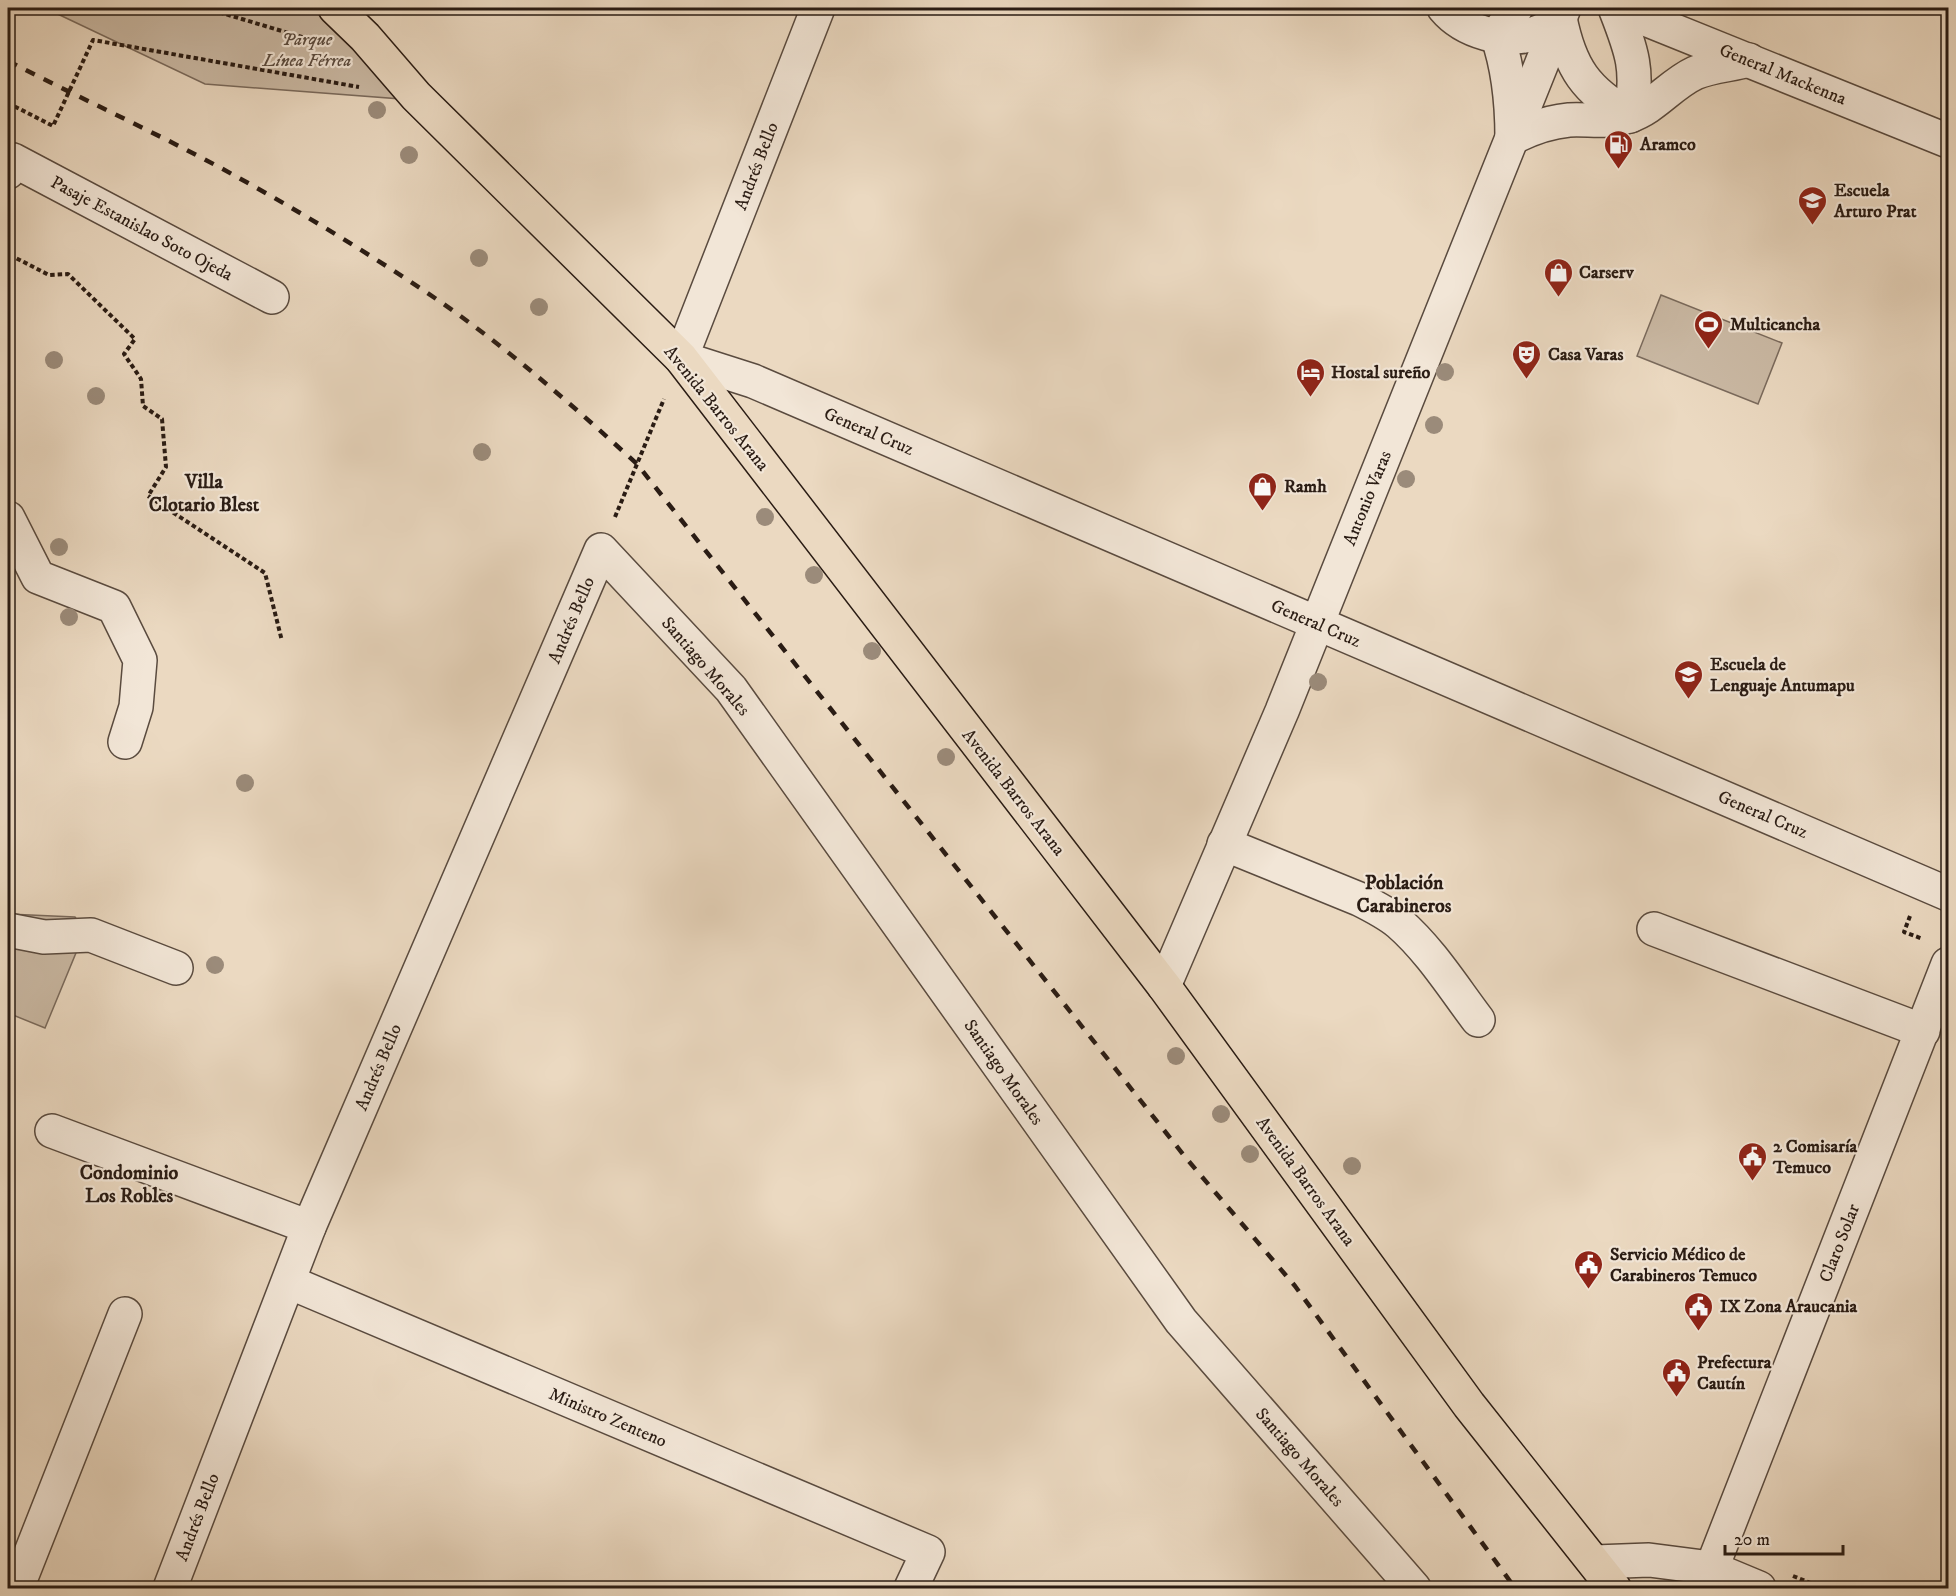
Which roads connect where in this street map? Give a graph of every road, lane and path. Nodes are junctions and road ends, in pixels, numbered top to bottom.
1 (205, 8) edge
2 (335, 8) edge
3 (818, 8) edge
4 (1444, 8) edge
5 (1516, 8) edge
6 (1617, 8) edge
7 (1562, 13) edge
8 (1497, 35) junction
9 (312, 40) dead end
10 (1749, 60) junction
11 (416, 96) junction
12 (8, 103) edge
13 (1630, 116) junction
14 (1512, 138) junction
15 (1948, 141) edge
16 (10, 166) edge
17 (10, 255) dead end
18 (272, 297) dead end
19 (681, 358) junction
20 (8, 518) edge
21 (601, 550) junction
22 (1316, 623) junction
23 (282, 641) dead end
24 (125, 742) dead end
25 (1224, 844) junction
26 (1948, 894) edge
27 (1654, 929) dead end
28 (8, 930) edge
29 (1948, 964) edge
30 (176, 968) dead end
31 (1164, 986) junction
32 (1479, 1020) dead end
33 (1923, 1031) junction
34 (52, 1131) dead end
35 (309, 1227) junction
36 (289, 1282) junction
37 (125, 1314) dead end
38 (1594, 1562) junction
39 (1708, 1578) edge
40 (17, 1588) edge
41 (170, 1588) edge
42 (911, 1588) edge
43 (1414, 1588) edge
44 (1614, 1588) edge
45 (1759, 1588) edge

1 - 9 path
2 - 11 main road, Avenida Barros Arana
3 - 19 street, Andrés Bello
4 - 8 street
5 - 8 street
6 - 10 street, General Mackenna
6 - 13 street
7 - 8 street
7 - 13 street
7 - 14 street, Antonio Varas
8 - 14 street
10 - 13 street
10 - 15 street, General Mackenna
11 - 12 path
11 - 19 main road, Avenida Barros Arana
13 - 14 street
14 - 22 street, Antonio Varas
16 - 18 street, Pasaje Estanislao Soto Ojeda
17 - 23 path
19 - 21 path
19 - 22 street, General Cruz
19 - 31 main road, Avenida Barros Arana
20 - 24 street
21 - 35 street, Andrés Bello
21 - 43 street, Santiago Morales
22 - 25 street, Antonio Varas
22 - 26 street, General Cruz
25 - 31 street, Antonio Varas
25 - 32 street
27 - 33 street
28 - 30 street
29 - 33 street, Claro Solar
31 - 38 main road, Avenida Barros Arana
33 - 39 street, Claro Solar
34 - 35 street
35 - 36 street, Andrés Bello
36 - 41 street, Andrés Bello
36 - 42 street, Ministro Zenteno
37 - 40 street
38 - 39 street
38 - 44 main road, Avenida Barros Arana
39 - 45 street

